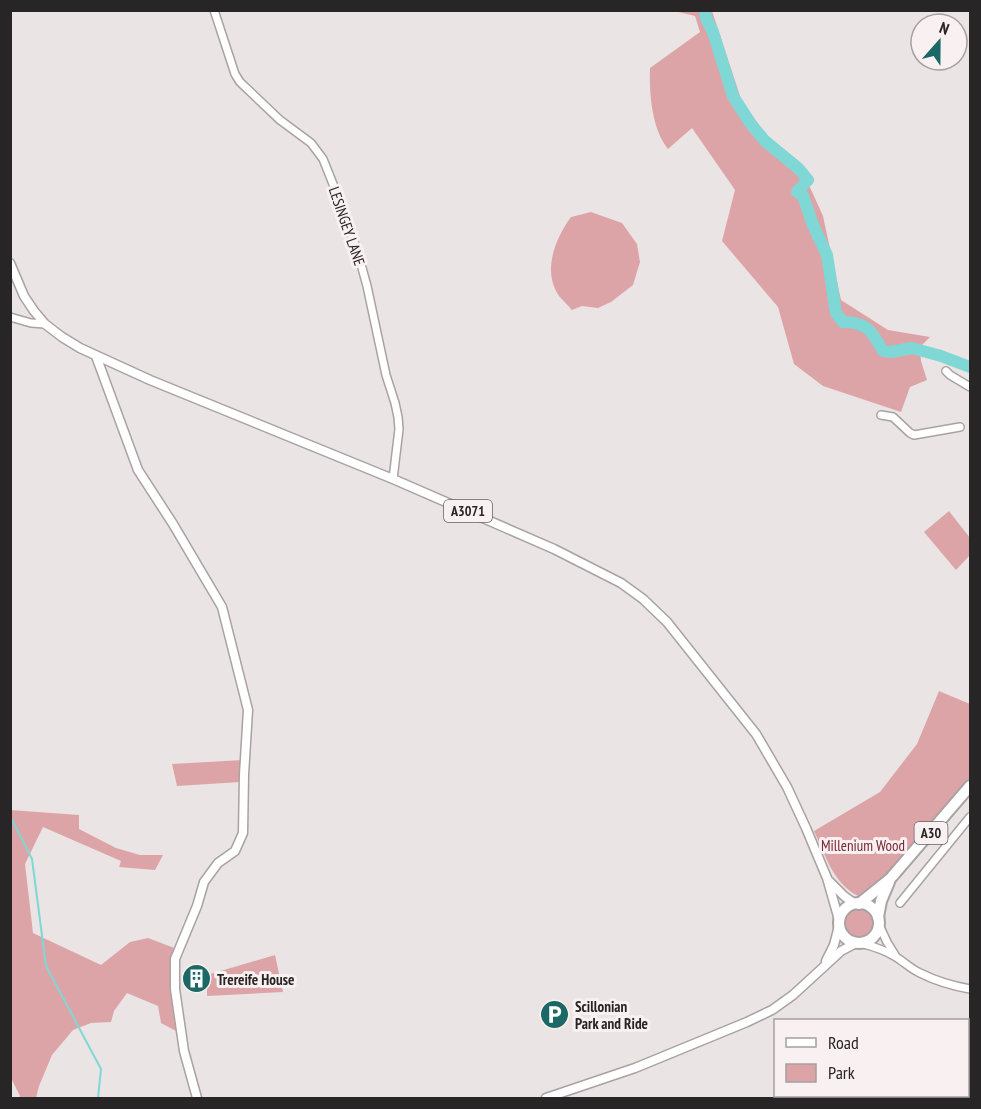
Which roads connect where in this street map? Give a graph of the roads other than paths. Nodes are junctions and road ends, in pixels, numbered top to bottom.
1 (214, 10) edge
2 (10, 264) edge
3 (10, 317) edge
4 (45, 324) junction
5 (96, 356) junction
6 (946, 371) dead end
7 (970, 387) edge
8 (881, 415) dead end
9 (960, 427) dead end
10 (393, 479) junction
11 (970, 786) edge
12 (970, 817) edge
13 (827, 878) junction
14 (890, 879) junction
15 (900, 903) dead end
16 (857, 904) junction
17 (878, 921) junction
18 (839, 923) junction
19 (858, 943) junction
20 (897, 958) junction
21 (825, 964) junction
22 (970, 989) edge
23 (198, 1098) edge
24 (546, 1098) edge

1 - 10 street, LESINGEY LANE
2 - 4 main road, A3071
3 - 4 street
4 - 5 main road, A3071
5 - 10 main road, A3071
5 - 23 main road
6 - 7 street
8 - 9 street
10 - 13 main road, A3071
11 - 14 highway, A30
12 - 15 street
13 - 16 main road, A3071
13 - 18 main road, A3071
14 - 16 highway, A30
14 - 17 highway, A30
16 - 17 highway
16 - 18 highway
17 - 19 highway
17 - 20 street
18 - 19 highway
18 - 21 main road
19 - 20 street
19 - 21 main road
20 - 22 street
21 - 24 main road

